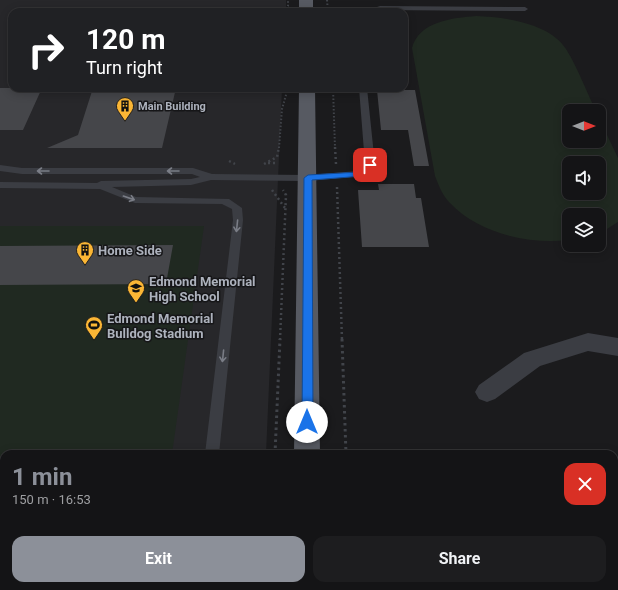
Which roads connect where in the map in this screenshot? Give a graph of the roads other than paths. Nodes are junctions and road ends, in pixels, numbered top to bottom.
1 (408, 8) edge
2 (525, 10) dead end
3 (307, 92) edge
4 (363, 92) edge
5 (0, 168) edge
6 (211, 177) junction
7 (308, 178) junction
8 (92, 185) junction
9 (0, 186) edge
10 (618, 347) edge
11 (487, 392) dead end
12 (212, 450) edge
13 (307, 450) edge

1 - 2 lane
3 - 7 main road
4 - 7 lane
6 -> 5 lane
6 - 7 lane
6 - 8 lane
7 - 13 main road
8 - 9 lane
8 -> 12 lane
10 - 11 street

